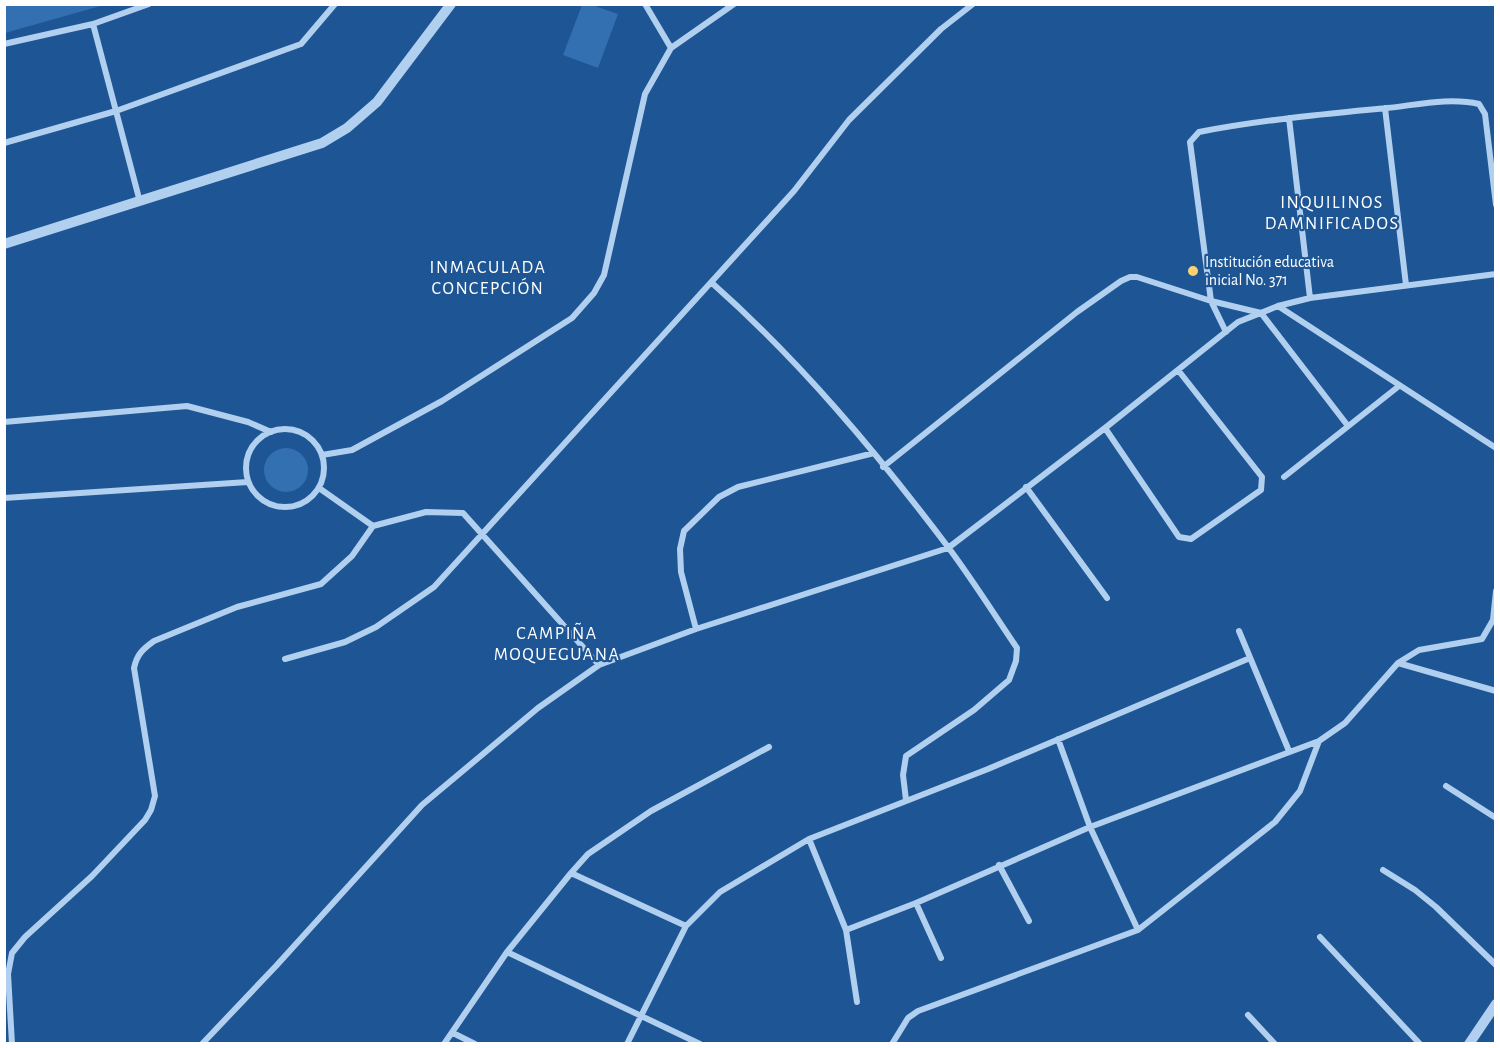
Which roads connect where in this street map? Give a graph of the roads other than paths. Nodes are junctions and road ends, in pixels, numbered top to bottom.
1 (149, 4) edge
2 (335, 4) edge
3 (451, 4) edge
4 (645, 4) edge
5 (734, 4) edge
6 (973, 4) edge
7 (93, 24) junction
8 (4, 44) edge
9 (671, 48) junction
10 (1385, 108) junction
11 (116, 111) junction
12 (1289, 118) junction
13 (4, 143) edge
14 (140, 202) junction
15 (1496, 205) edge
16 (4, 244) edge
17 (1496, 274) edge
18 (712, 283) junction
19 (1406, 285) junction
20 (1310, 298) junction
21 (1211, 301) junction
22 (1278, 306) junction
23 (1261, 313) junction
24 (1226, 332) junction
25 (1178, 370) junction
26 (1399, 386) junction
27 (4, 422) edge
28 (1347, 426) junction
29 (1105, 428) junction
30 (271, 432) junction
31 (1496, 448) edge
32 (874, 453) junction
33 (322, 455) junction
34 (883, 466) junction
35 (1284, 477) dead end
36 (248, 482) junction
37 (1026, 487) junction
38 (319, 488) junction
39 (4, 498) edge
40 (373, 526) junction
41 (484, 534) junction
42 (948, 548) junction
43 (1496, 591) edge
44 (1107, 598) dead end
45 (696, 629) junction
46 (1239, 631) dead end
47 (1250, 658) junction
48 (285, 659) dead end
49 (1398, 663) junction
50 (599, 665) junction
51 (1496, 691) edge
52 (1058, 739) junction
53 (1319, 741) junction
54 (770, 747) dead end
55 (1289, 751) junction
56 (1446, 786) dead end
57 (906, 800) junction
58 (1496, 818) edge
59 (1090, 827) junction
60 (809, 839) junction
61 (999, 866) junction
62 (1383, 870) dead end
63 (571, 873) junction
64 (916, 903) junction
65 (1029, 921) dead end
66 (686, 926) junction
67 (846, 930) junction
68 (1138, 930) junction
69 (1320, 938) dead end
70 (507, 952) junction
71 (941, 958) dead end
72 (1496, 965) edge
73 (858, 1002) dead end
74 (1496, 1004) edge
75 (1248, 1015) dead end
76 (641, 1016) junction
77 (453, 1033) junction
78 (12, 1044) edge
79 (202, 1044) edge
80 (444, 1044) edge
81 (475, 1044) edge
82 (627, 1044) edge
83 (700, 1044) edge
84 (892, 1044) edge
85 (1275, 1044) edge
86 (1420, 1044) edge
87 (1469, 1044) edge

1 - 7 street
2 - 11 street
3 - 14 street
4 - 9 street
5 - 9 street
6 - 18 street
7 - 8 street
7 - 11 street
9 - 33 street
10 - 12 street
10 - 15 street
10 - 19 street
11 - 13 street
11 - 14 street
12 - 20 street
12 - 21 street
14 - 16 street
17 - 19 street
18 - 32 street
18 - 41 street
19 - 20 street
20 - 22 street
21 - 23 street
21 - 24 street
21 - 34 street
22 - 23 street
22 - 26 street
23 - 24 street
23 - 28 street
24 - 25 street
25 - 29 street
25 - 29 street
26 - 28 street
26 - 31 street
27 - 30 street
28 - 35 street
29 - 37 street
30 - 33 street
30 - 36 street
32 - 34 street
32 - 45 street
33 - 38 street
34 - 42 street
36 - 38 street
36 - 39 street
37 - 42 street
37 - 44 street
38 - 40 street
40 - 41 street
40 - 78 street
41 - 48 street
41 - 50 street
42 - 45 street
42 - 57 street
43 - 49 street
45 - 50 street
46 - 47 street
47 - 52 street
47 - 55 street
49 - 51 street
49 - 53 street
50 - 79 street
52 - 57 street
52 - 59 street
53 - 55 street
53 - 68 street
54 - 63 street
55 - 59 street
56 - 58 street
57 - 60 street
59 - 61 street
59 - 68 street
60 - 66 street
60 - 67 street
61 - 64 street
61 - 65 street
62 - 72 street
63 - 66 street
63 - 70 street
64 - 67 street
64 - 71 street
66 - 76 street
67 - 73 street
68 - 84 street
69 - 86 street
70 - 76 street
70 - 77 street
74 - 87 street
75 - 85 street
76 - 82 street
76 - 83 street
77 - 80 street
77 - 81 street

